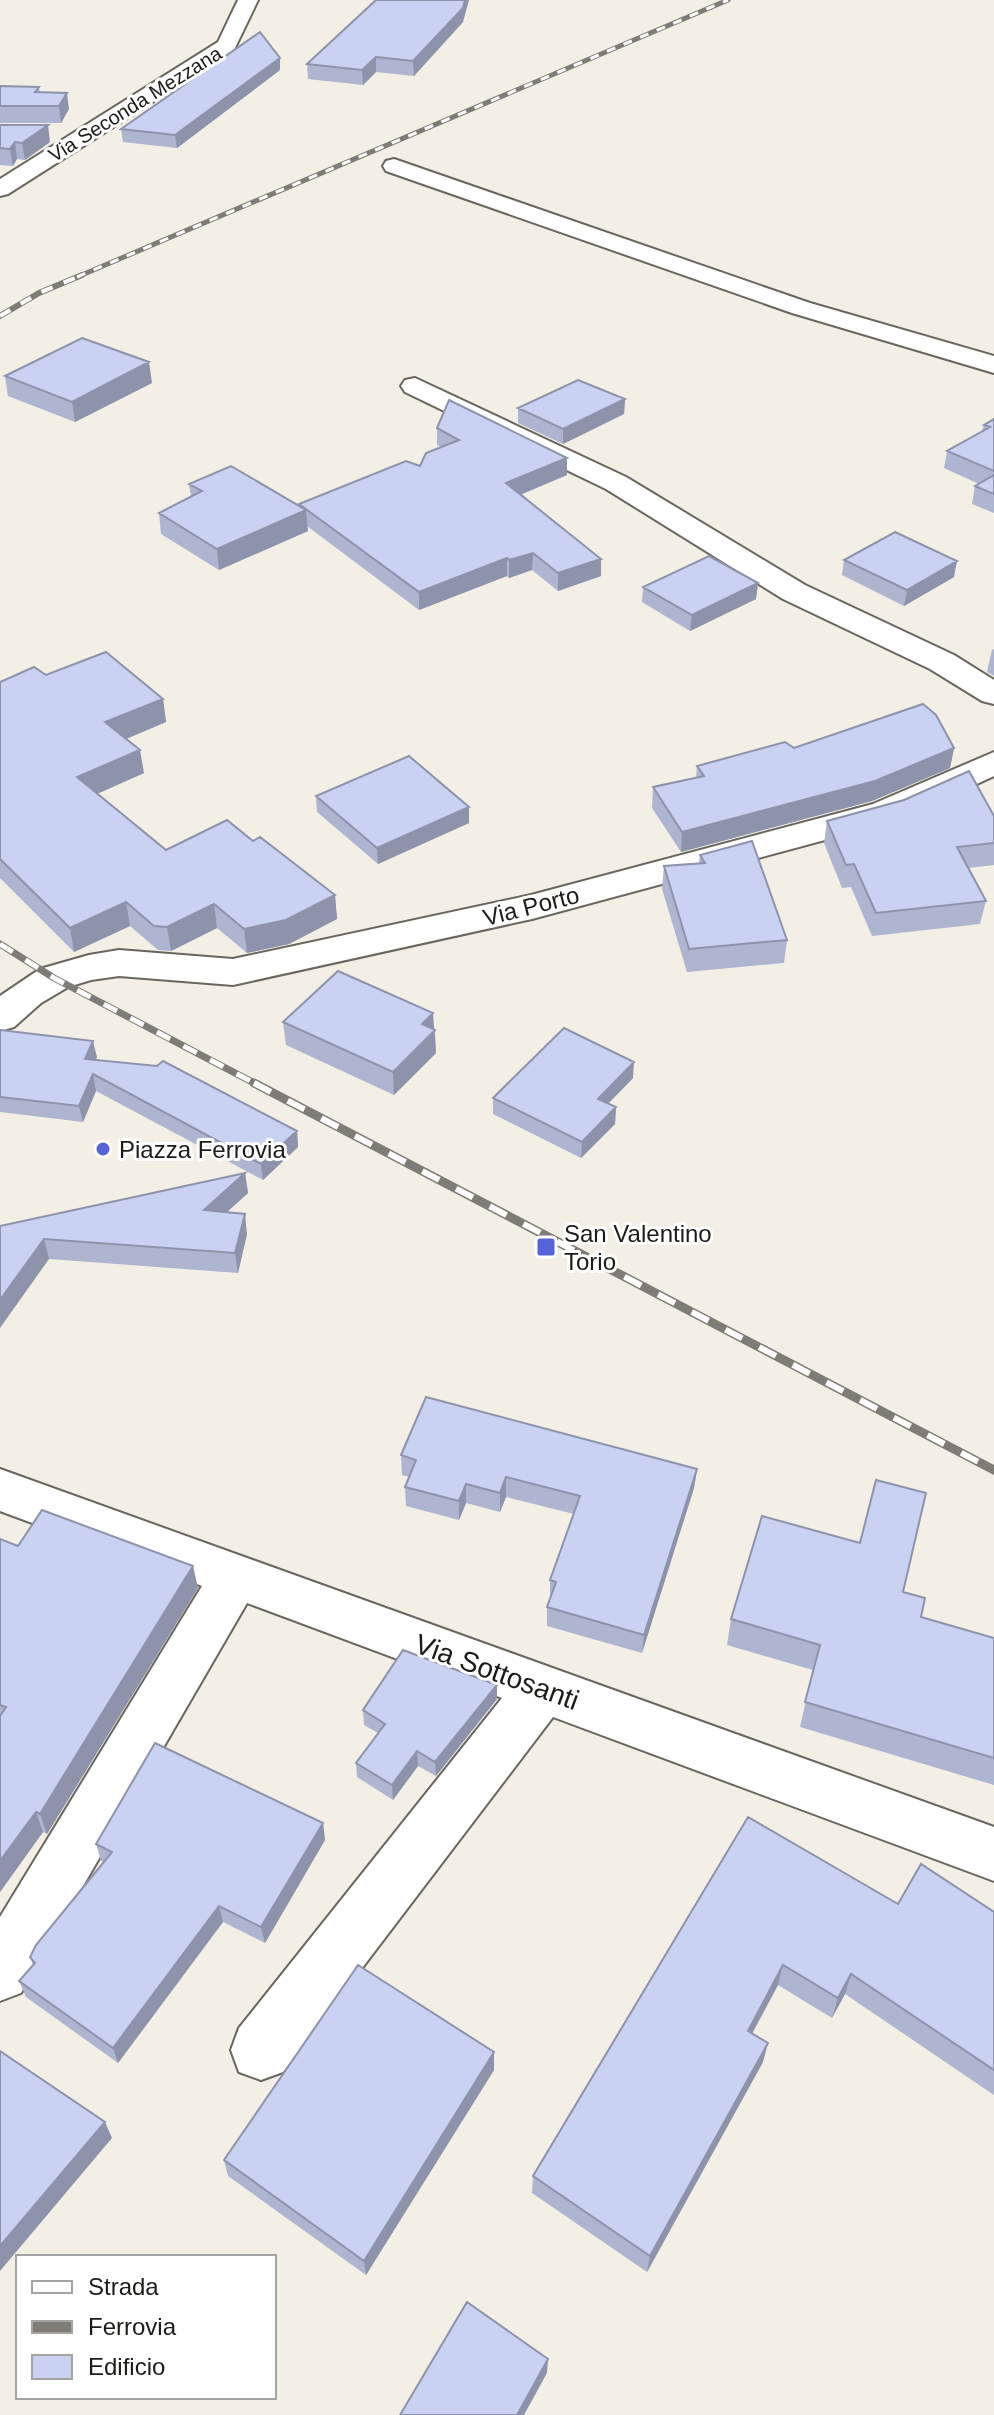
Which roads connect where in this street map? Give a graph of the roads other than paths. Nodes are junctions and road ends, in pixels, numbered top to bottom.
1 (248, 0) edge
2 (44, 133) edge
3 (88, 133) junction
4 (394, 166) dead end
5 (0, 189) edge
6 (994, 365) edge
7 (415, 386) dead end
8 (994, 694) edge
9 (994, 763) edge
10 (20, 993) edge
11 (0, 1490) edge
12 (236, 1576) junction
13 (542, 1689) junction
14 (994, 1854) edge
15 (0, 1972) edge
16 (261, 2050) dead end

1 - 3 street, Via Seconda Mezzana
2 - 3 street
3 - 5 street, Via Seconda Mezzana
4 - 6 street
7 - 8 street
9 - 10 street, Via Porto
11 - 12 street, Via Sottosanti
12 - 13 street, Via Sottosanti
12 - 15 street
13 - 14 street, Via Sottosanti
13 - 16 street

